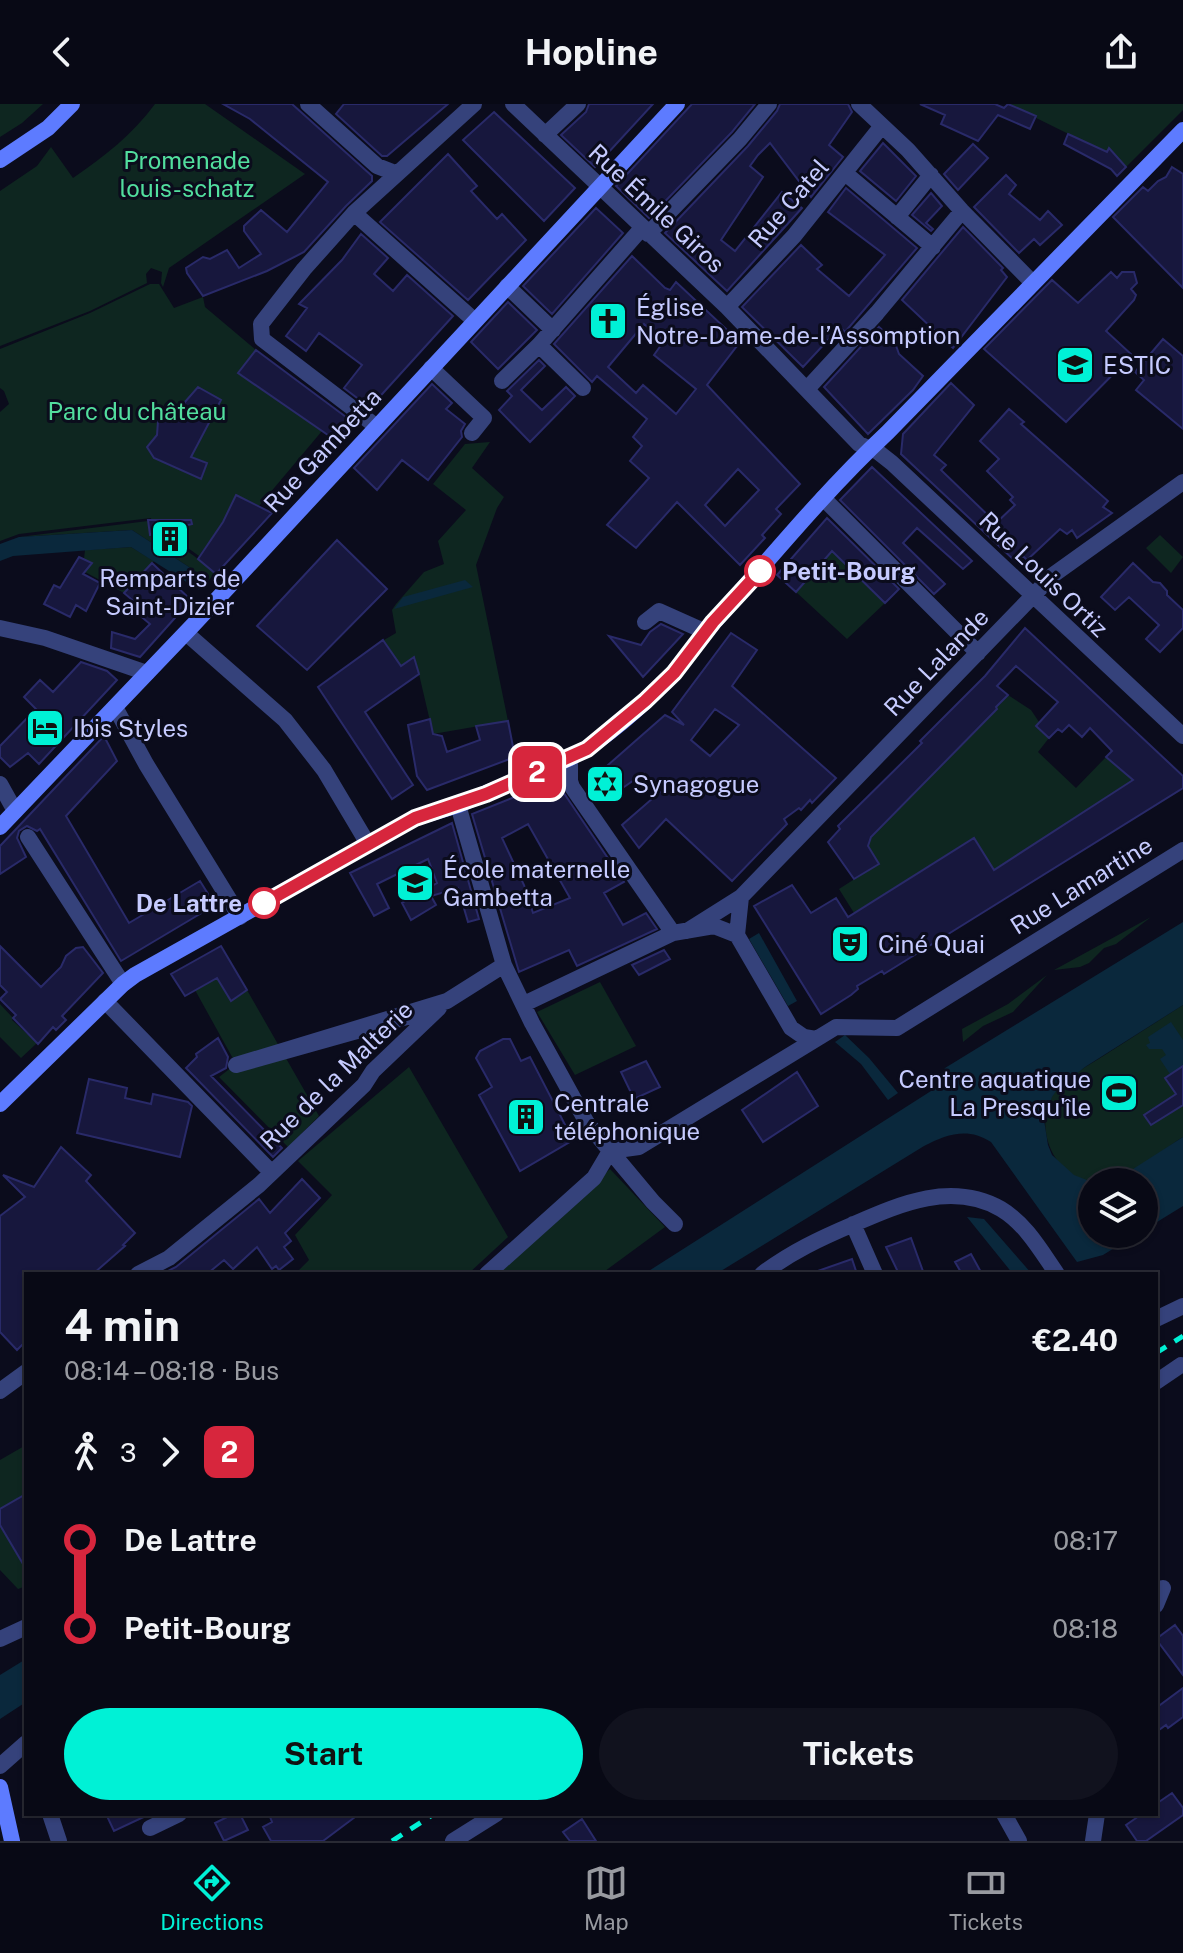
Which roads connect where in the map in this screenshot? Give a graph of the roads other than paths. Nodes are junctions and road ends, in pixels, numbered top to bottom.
1 (72, 104) edge
2 (474, 104) edge
3 (513, 104) edge
4 (578, 104) edge
5 (677, 104) edge
6 (769, 104) edge
7 (859, 104) edge
8 (319, 107) edge
9 (881, 127) junction
10 (1183, 130) edge
11 (545, 135) junction
12 (0, 160) edge
13 (395, 173) junction
14 (845, 173) junction
15 (931, 175) junction
16 (599, 187) junction
17 (962, 211) junction
18 (354, 213) junction
19 (897, 217) junction
20 (645, 231) junction
21 (933, 247) junction
22 (1032, 282) junction
23 (507, 286) junction
24 (727, 307) junction
25 (475, 321) junction
26 (553, 330) junction
27 (539, 345) junction
28 (431, 368) junction
29 (502, 381) dead end
30 (583, 388) dead end
31 (807, 389) junction
32 (377, 427) junction
33 (472, 433) dead end
34 (870, 449) junction
35 (1183, 482) edge
36 (823, 498) junction
37 (1033, 596) junction
38 (645, 622) dead end
39 (0, 628) edge
40 (706, 632) junction
41 (186, 633) junction
42 (978, 653) junction
43 (147, 673) junction
44 (115, 707) junction
45 (1183, 736) edge
46 (570, 758) junction
47 (550, 767) junction
48 (0, 784) edge
49 (571, 784) junction
50 (459, 810) junction
51 (15, 811) junction
52 (0, 827) edge
53 (28, 837) dead end
54 (368, 844) junction
55 (1183, 850) edge
56 (741, 897) junction
57 (240, 917) junction
58 (680, 932) junction
59 (737, 935) junction
60 (504, 965) junction
61 (123, 984) junction
62 (105, 1001) junction
63 (524, 1004) junction
64 (816, 1039) junction
65 (0, 1104) edge
66 (610, 1151) junction
67 (271, 1172) junction
68 (675, 1224) dead end
69 (853, 1224) junction
70 (145, 1272) edge
71 (489, 1272) edge
72 (765, 1272) edge
73 (874, 1272) edge
74 (1056, 1272) edge
75 (1183, 1306) edge
76 (1158, 1318) edge
77 (1181, 1365) dead end
78 (24, 1373) edge
79 (1158, 1381) edge
80 (0, 1391) edge
81 (1163, 1588) dead end
82 (1158, 1600) edge
83 (24, 1628) edge
84 (0, 1639) edge
85 (24, 1749) edge
86 (0, 1766) edge
87 (0, 1787) edge
88 (51, 1816) edge
89 (175, 1816) edge
90 (493, 1816) edge
91 (1005, 1816) edge
92 (1097, 1816) edge
93 (150, 1828) dead end
94 (12, 1841) edge
95 (59, 1841) edge
96 (453, 1841) edge
97 (1019, 1841) edge
98 (1093, 1841) edge

1 - 12 main road
2 - 13 street
3 - 11 street, Rue Émile Giros
4 - 11 street
5 - 16 main road, Rue Gambetta
6 - 20 street
7 - 9 street
8 - 13 street
9 - 14 street, Rue Catel
9 - 15 street
10 - 22 main road
11 - 16 street, Rue Émile Giros
13 - 18 street
14 - 19 street
14 - 24 street, Rue Catel
15 - 17 street
15 - 19 street
16 - 20 street, Rue Émile Giros
16 - 23 main road, Rue Gambetta
17 - 21 street
17 - 22 street
18 - 25 street
18 - 32 street
19 - 21 street
20 - 24 street, Rue Émile Giros
20 - 26 street
21 - 31 street
22 - 34 main road
23 - 25 main road, Rue Gambetta
23 - 26 street
24 - 31 street, Rue Émile Giros
25 - 28 main road, Rue Gambetta
26 - 27 street
27 - 29 street
27 - 30 street
28 - 32 main road, Rue Gambetta
28 - 33 street
31 - 34 street, Rue Émile Giros
32 - 41 main road, Rue Gambetta
34 - 36 main road
34 - 37 street, Rue Louis Ortiz
35 - 37 street, Rue Lalande
36 - 40 main road
36 - 42 street
37 - 42 street, Rue Lalande
37 - 45 street, Rue Louis Ortiz
38 - 40 street
39 - 43 street
40 - 46 main road
41 - 43 main road, Rue Gambetta
41 - 54 street
42 - 56 street, Rue Lalande
43 - 44 main road, Rue Gambetta
44 - 51 main road, Rue Gambetta
44 - 57 street
46 - 47 main road
46 - 49 street
47 - 49 street
47 - 50 main road
48 - 51 street
49 - 58 street
50 - 54 main road
50 - 60 street
51 - 52 main road, Rue Gambetta
53 - 61 street
54 - 57 main road
55 - 64 street, Rue Lamartine
56 - 58 street, Rue Lalande
56 - 59 street
57 - 61 main road
58 - 59 street
58 - 63 street
59 - 64 street
60 - 63 street
60 - 67 street, Rue de la Malterie
61 - 62 main road
62 - 65 main road
62 - 67 street
63 - 66 street
64 - 66 street, Rue Lamartine
66 - 68 street
66 - 71 street
67 - 70 street, Rue de la Malterie
69 - 72 street
69 - 73 street
69 - 74 street
75 - 76 street
77 - 79 street
78 - 80 street
81 - 82 street
83 - 84 street
85 - 86 street
87 - 94 main road
88 - 95 street
89 - 93 street
90 - 96 street
91 - 97 street
92 - 98 street

